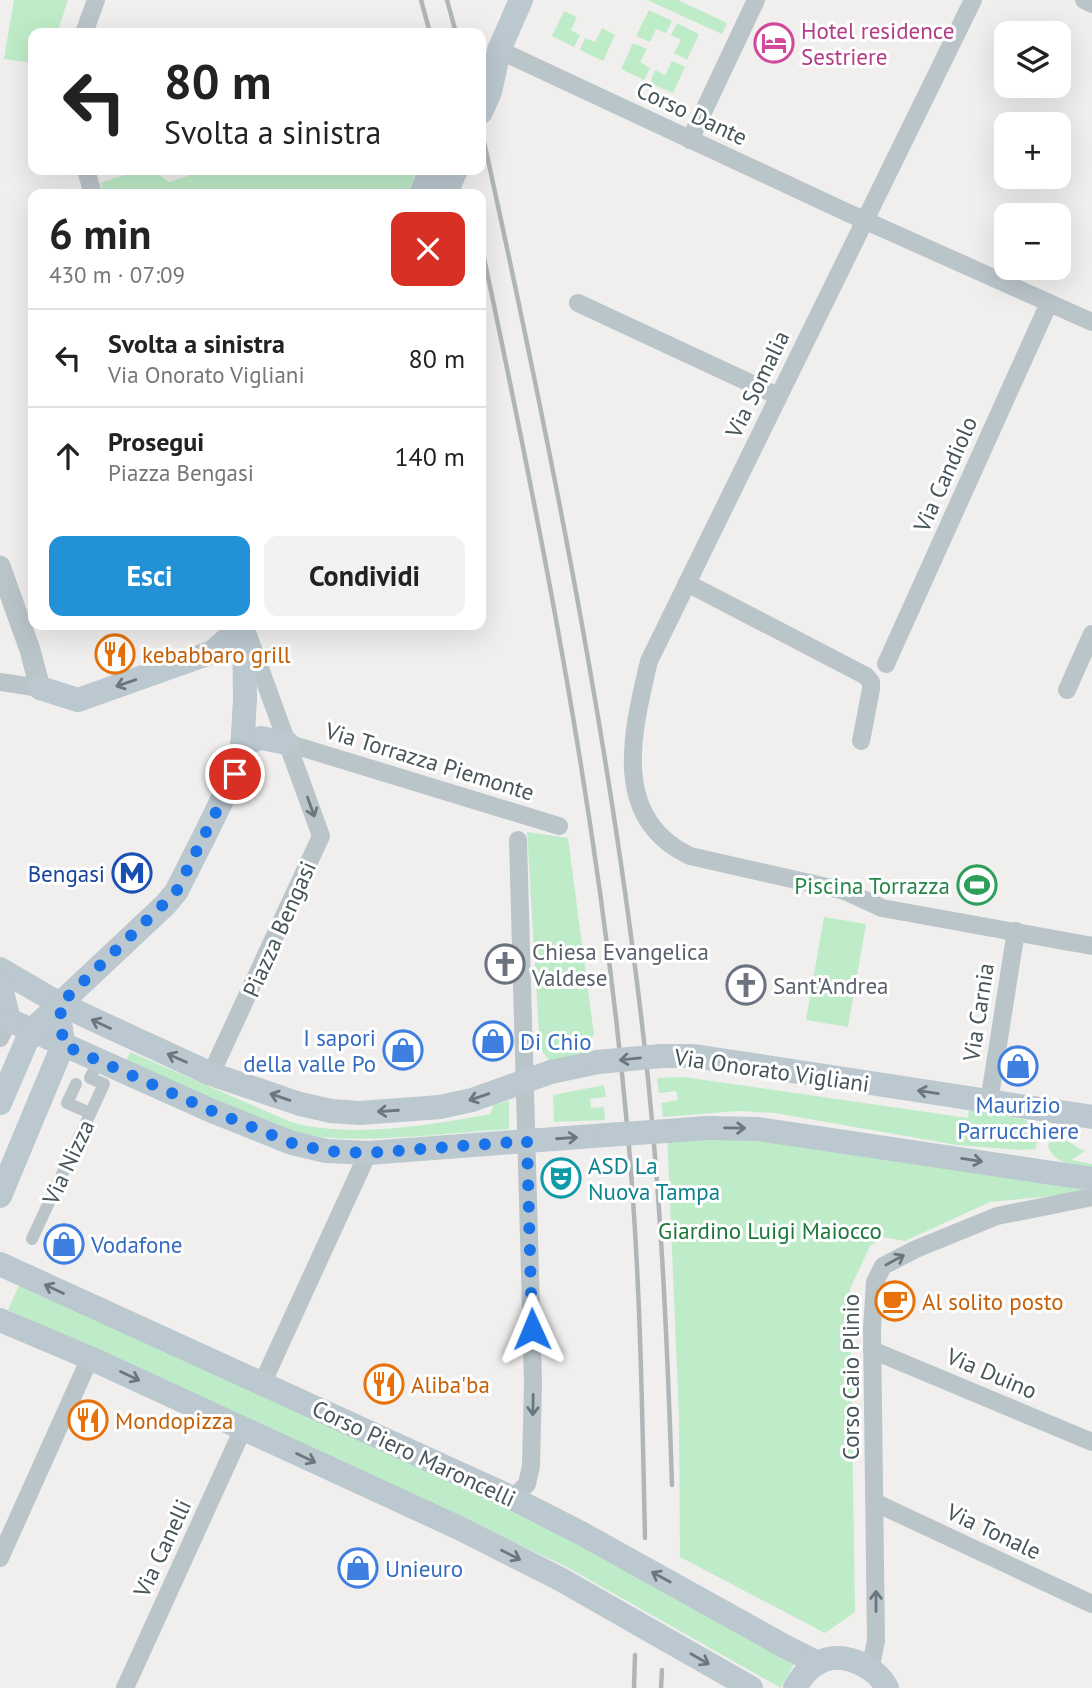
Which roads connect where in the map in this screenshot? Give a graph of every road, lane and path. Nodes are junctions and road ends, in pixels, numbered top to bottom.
1 (96, 0) edge
2 (521, 0) edge
3 (756, 0) edge
4 (973, 0) edge
5 (1084, 0) edge
6 (1092, 4) edge
7 (86, 28) edge
8 (499, 50) junction
9 (486, 86) edge
10 (690, 140) junction
11 (864, 220) junction
12 (578, 303) dead end
13 (1049, 303) junction
14 (1092, 322) edge
15 (778, 396) junction
16 (0, 566) edge
17 (687, 583) junction
18 (238, 630) edge
19 (244, 630) edge
20 (246, 630) edge
21 (1092, 634) edge
22 (886, 664) dead end
23 (0, 682) edge
24 (40, 688) junction
25 (1067, 690) dead end
26 (861, 741) dead end
27 (287, 743) junction
28 (242, 744) junction
29 (559, 826) dead end
30 (518, 840) dead end
31 (1016, 931) junction
32 (1092, 946) edge
33 (0, 969) edge
34 (0, 984) edge
35 (31, 987) junction
36 (60, 1004) junction
37 (3, 1024) edge
38 (32, 1031) junction
39 (63, 1045) junction
40 (94, 1070) dead end
41 (211, 1074) junction
42 (526, 1081) junction
43 (76, 1084) dead end
44 (0, 1102) edge
45 (989, 1102) junction
46 (90, 1113) junction
47 (1092, 1117) edge
48 (527, 1141) junction
49 (368, 1153) junction
50 (1092, 1179) edge
51 (0, 1196) edge
52 (1092, 1197) edge
53 (32, 1239) dead end
54 (6, 1270) edge
55 (0, 1320) edge
56 (872, 1350) junction
57 (90, 1358) junction
58 (262, 1384) junction
59 (243, 1429) junction
60 (1092, 1442) edge
61 (513, 1498) junction
62 (876, 1503) junction
63 (0, 1558) edge
64 (1092, 1604) edge
65 (818, 1662) junction
66 (870, 1669) junction
67 (125, 1688) edge
68 (751, 1688) edge
69 (795, 1688) edge
70 (887, 1688) edge

1 - 7 street
2 - 8 main road
3 - 10 street
4 - 11 street, Via Somalia
5 - 6 street
8 - 9 main road
8 - 10 street, Corso Dante
10 - 11 street, Corso Dante
11 - 13 street
11 - 15 street, Via Somalia
12 - 15 street
13 - 14 street
13 - 22 street, Via Candiolo
15 - 17 street, Via Somalia
16 - 24 street
17 - 26 street
17 - 31 street, Via Somalia
18 -> 24 main road
19 - 28 main road
20 - 27 street, Piazza Bengasi
21 - 25 street
23 - 24 street
27 - 28 main road
27 - 29 street, Via Torrazza Piemonte
27 -> 41 street, Piazza Bengasi
28 - 36 main road
30 - 42 street
31 - 32 street
31 - 45 street, Via Carnia
33 - 35 main road
34 - 37 main road
35 - 36 main road
35 - 37 main road
36 - 38 main road
36 - 39 main road, Via Nizza
41 -> 36 main road
37 - 38 main road
38 - 39 main road
38 - 44 main road
39 - 49 main road
39 - 51 main road, Via Nizza
40 - 46 street, Via Nizza
42 -> 41 main road, Via Onorato Vigliani
45 -> 42 main road, Via Onorato Vigliani, bridge
42 - 48 street
43 - 46 street
45 - 47 main road, Via Onorato Vigliani
46 - 53 street, Via Nizza
48 - 49 main road
48 -> 50 main road, bridge
48 -> 61 street
49 - 58 street
56 -> 52 street, Corso Caio Plinio
58 -> 54 main road, Corso Piero Maroncelli
55 - 57 main road
56 - 60 street, Via Duino
56 - 62 street, Corso Caio Plinio
57 -> 59 main road
57 - 63 street
58 - 61 main road, Corso Piero Maroncelli
59 - 67 street, Via Canelli
59 -> 68 main road
65 -> 61 main road, Corso Piero Maroncelli
62 - 64 street, Via Tonale
66 -> 62 street, Corso Caio Plinio
65 - 66 main road
65 - 69 main road
66 - 70 main road

